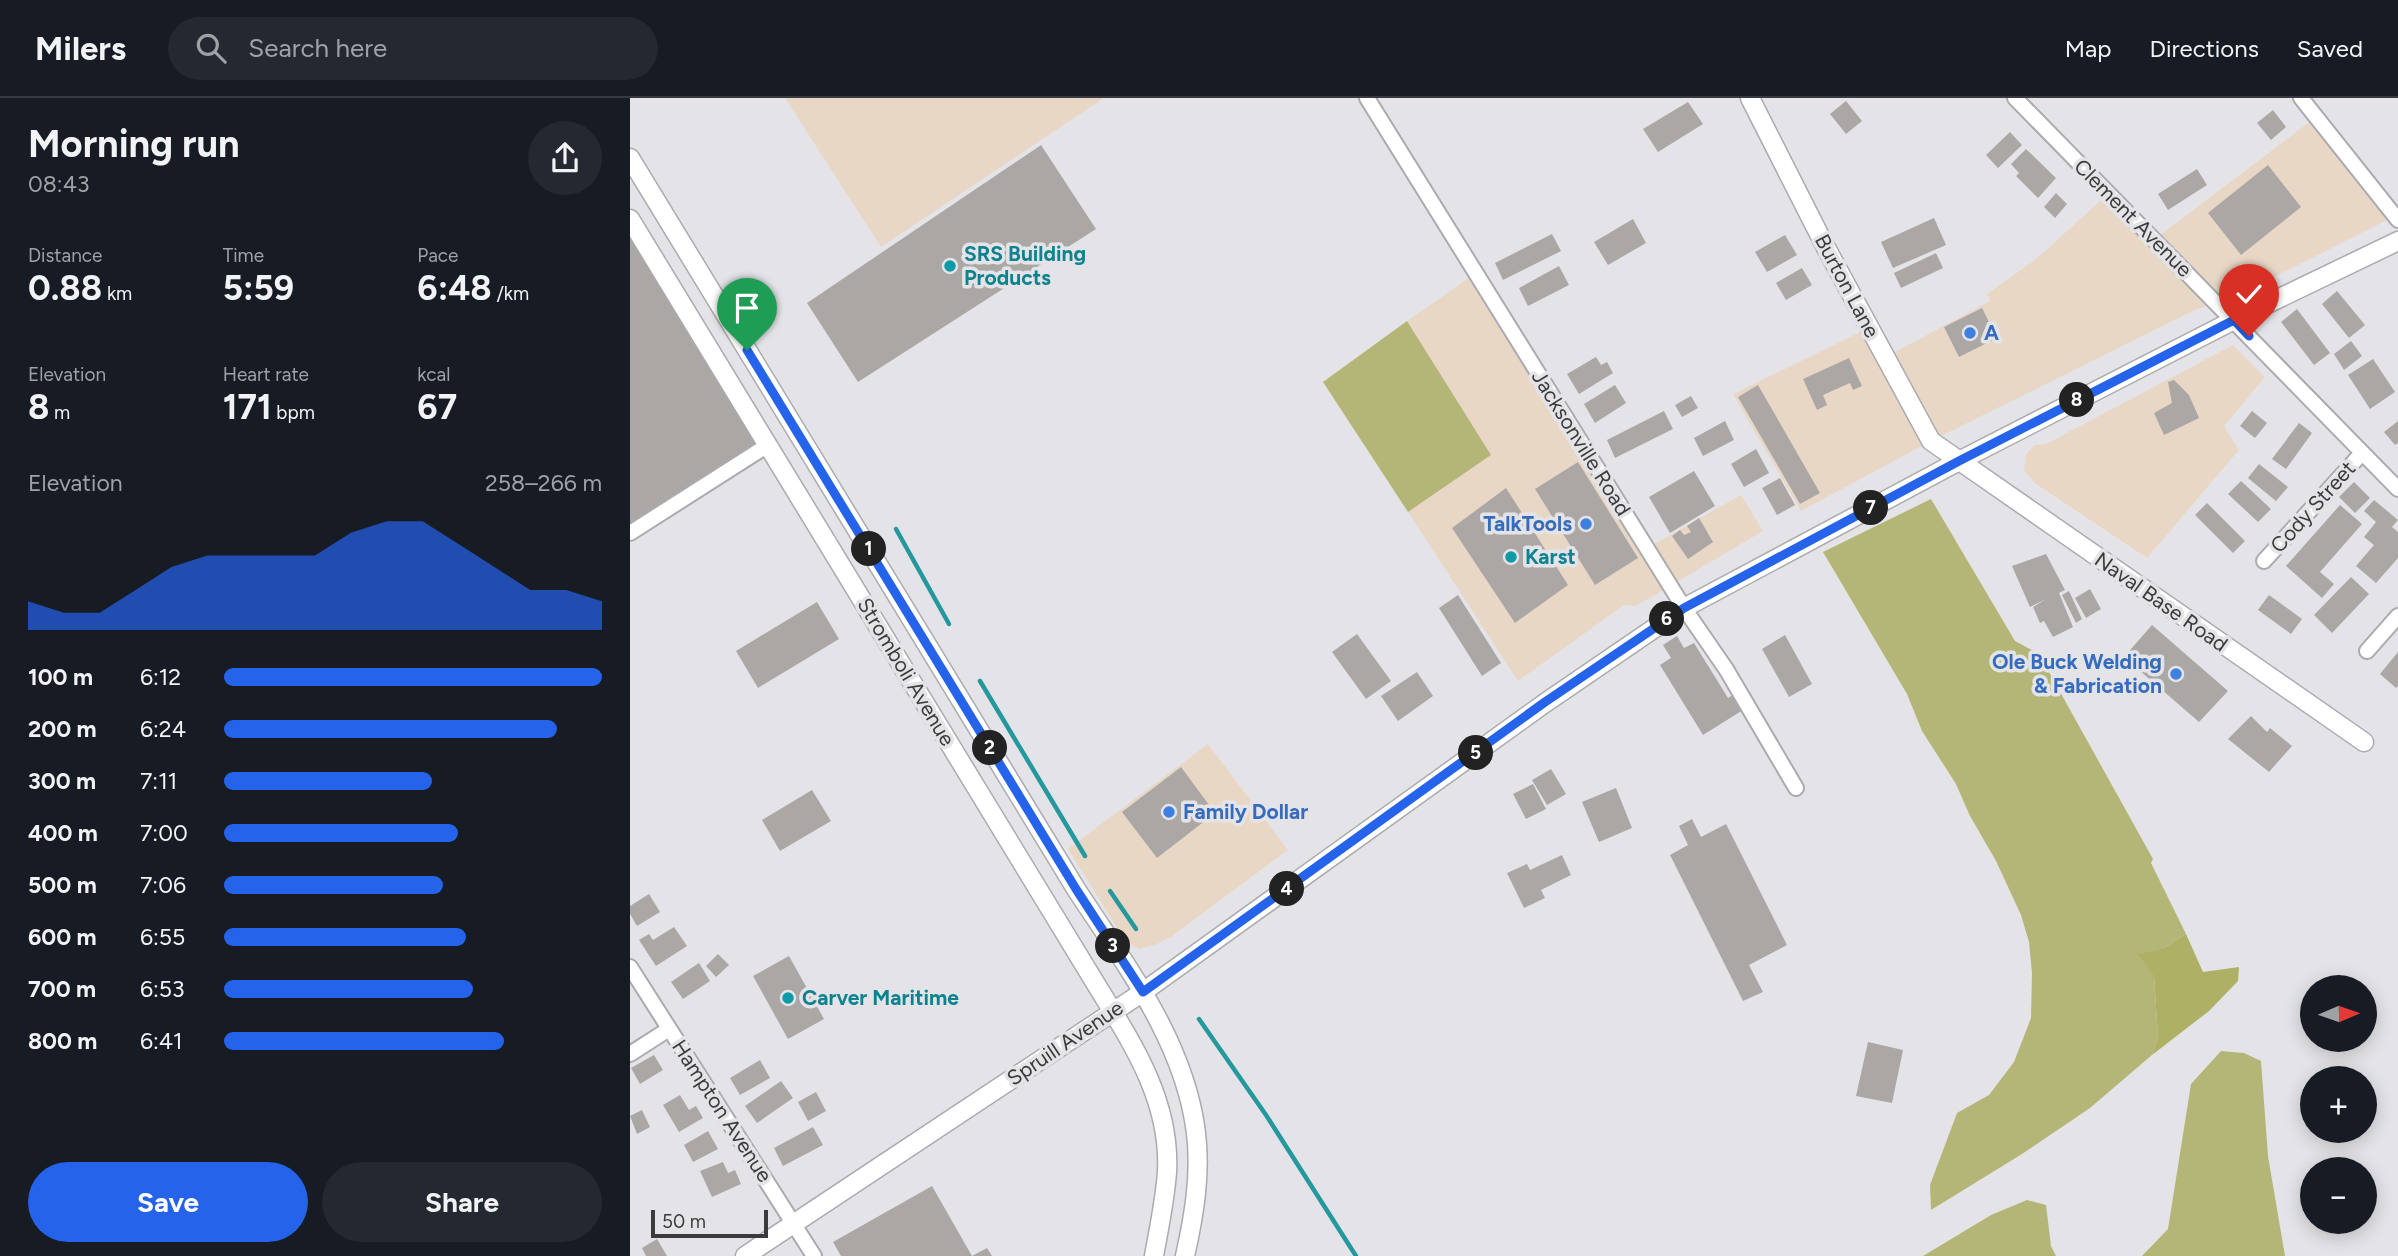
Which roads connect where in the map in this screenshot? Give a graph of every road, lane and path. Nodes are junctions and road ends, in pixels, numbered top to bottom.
1 (1367, 98) edge
2 (1750, 98) edge
3 (2015, 98) edge
4 (2301, 98) edge
5 (630, 159) edge
6 (630, 219) edge
7 (2398, 220) edge
8 (2398, 241) edge
9 (2234, 320) junction
10 (768, 445) junction
11 (2361, 454) junction
12 (1959, 461) junction
13 (2398, 489) edge
14 (630, 533) edge
15 (2264, 561) dead end
16 (1684, 608) junction
17 (2398, 616) edge
18 (2367, 651) dead end
19 (2364, 742) dead end
20 (1796, 788) dead end
21 (630, 967) edge
22 (1143, 992) junction
23 (1113, 1011) junction
24 (669, 1029) junction
25 (630, 1054) edge
26 (794, 1224) junction
27 (745, 1256) edge
28 (814, 1256) edge
29 (1154, 1256) edge
30 (1185, 1256) edge

1 - 16 street, Jacksonville Road
2 - 12 street, Burton Lane
3 - 9 street, Clement Avenue
4 - 7 street
5 - 22 street, Stromboli Avenue
6 - 10 street, Stromboli Avenue
8 - 9 street, Spruill Avenue
9 - 11 street, Clement Avenue
9 - 12 street, Spruill Avenue
10 - 14 street
10 - 23 street, Stromboli Avenue
11 - 13 street, Clement Avenue
11 - 15 street, Cody Street
12 - 16 street, Spruill Avenue
12 - 19 street, Naval Base Road
16 - 20 street, Jacksonville Road
16 - 22 street, Spruill Avenue
17 - 18 street
21 - 24 street, Hampton Avenue
22 - 23 street, Spruill Avenue
22 - 30 street, Stromboli Avenue
23 - 26 street, Spruill Avenue
23 - 29 street, Stromboli Avenue
24 - 25 street
24 - 26 street, Hampton Avenue
26 - 27 street, Spruill Avenue
26 - 28 street, Hampton Avenue

